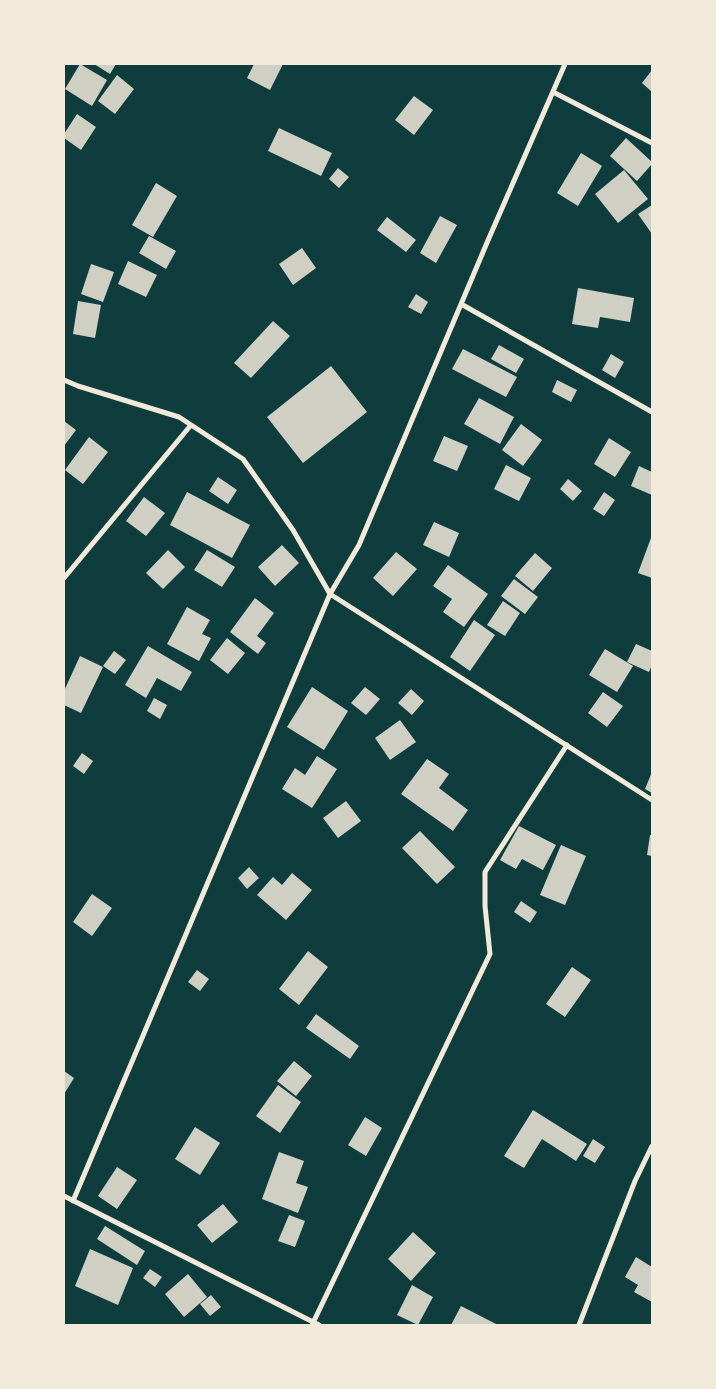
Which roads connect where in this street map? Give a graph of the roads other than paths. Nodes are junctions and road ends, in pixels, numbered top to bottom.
1 (565, 64) edge
2 (553, 92) junction
3 (652, 143) edge
4 (461, 304) junction
5 (64, 380) edge
6 (652, 412) edge
7 (191, 425) junction
8 (64, 578) edge
9 (330, 594) junction
10 (567, 746) junction
11 (652, 800) edge
12 (652, 1146) edge
13 (64, 1196) edge
14 (73, 1201) junction
15 (312, 1324) edge
16 (319, 1325) edge
17 (579, 1325) edge

1 - 2 street
2 - 3 street
2 - 4 street
4 - 6 street
4 - 9 street
5 - 7 street
7 - 8 street
7 - 9 street
9 - 10 street
9 - 14 street
10 - 11 street
10 - 15 street
12 - 17 street
13 - 14 street
14 - 15 street
15 - 16 street

